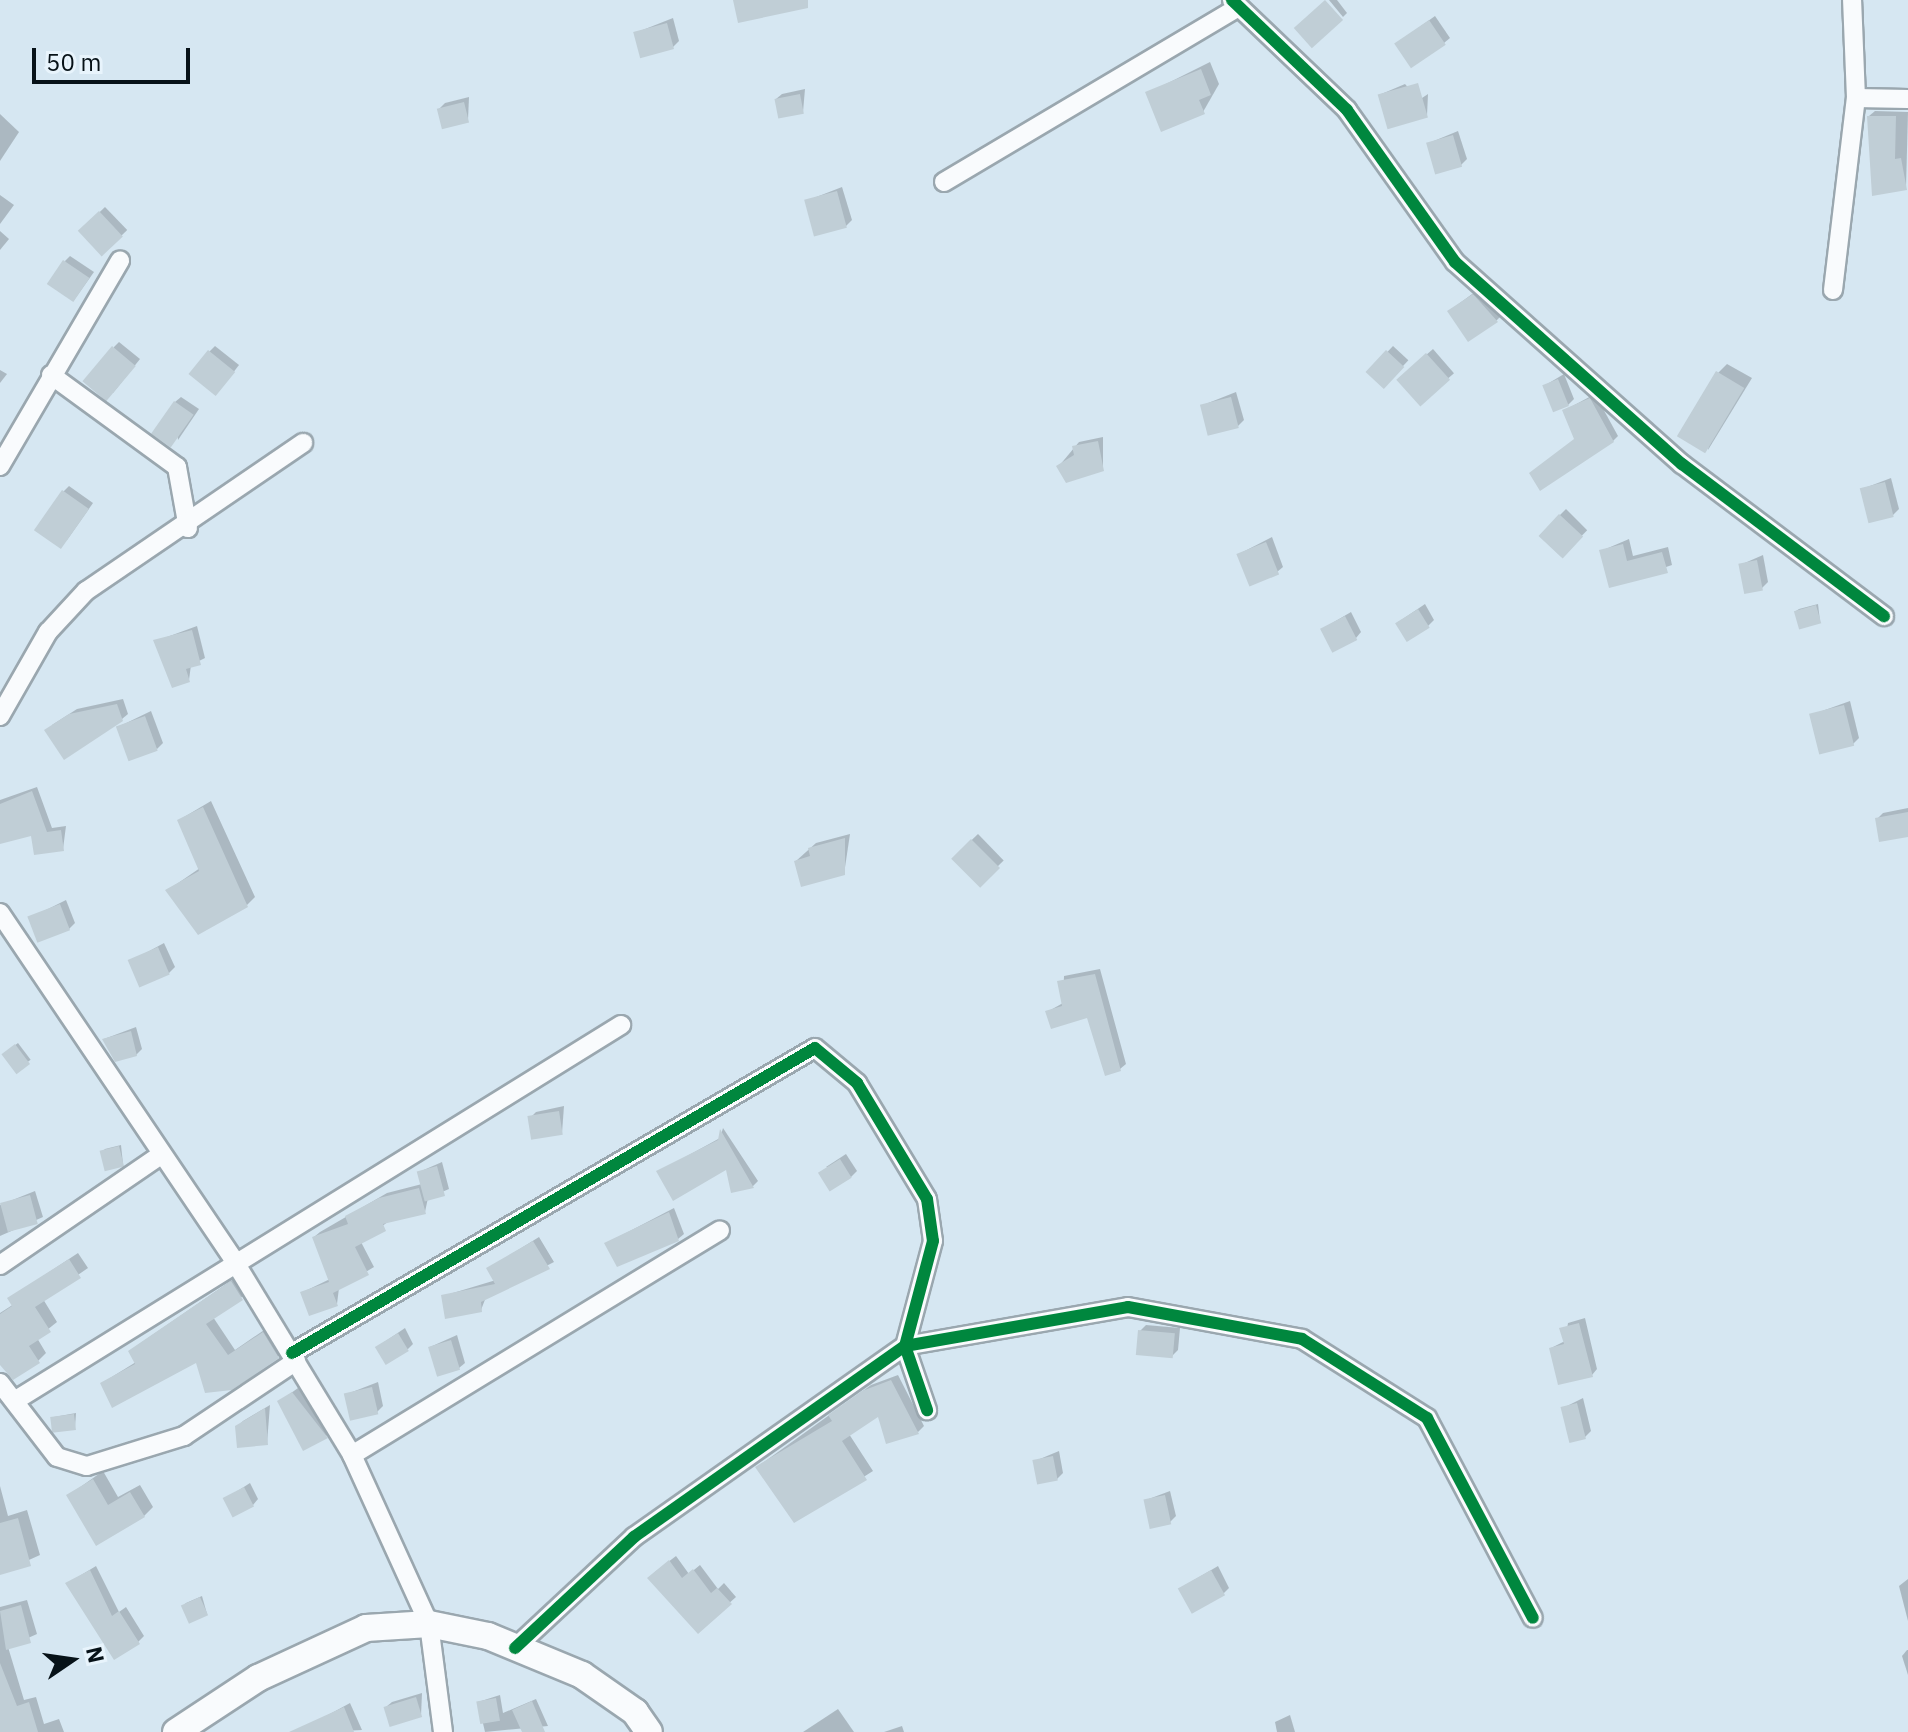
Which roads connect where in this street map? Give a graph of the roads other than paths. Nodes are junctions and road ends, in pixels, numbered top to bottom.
1 (1852, 0) edge
2 (1236, 3) edge
3 (1856, 98) junction
4 (1908, 99) edge
5 (944, 182) dead end
6 (120, 261) dead end
7 (1833, 290) dead end
8 (51, 375) junction
9 (303, 443) dead end
10 (0, 466) edge
11 (188, 528) junction
12 (1884, 616) dead end
13 (0, 716) edge
14 (0, 913) edge
15 (621, 1025) dead end
16 (159, 1156) junction
17 (720, 1230) dead end
18 (233, 1259) junction
19 (0, 1265) edge
20 (905, 1346) junction
21 (294, 1357) junction
22 (0, 1383) edge
23 (16, 1400) junction
24 (927, 1410) dead end
25 (352, 1455) junction
26 (1533, 1618) dead end
27 (429, 1624) junction
28 (515, 1648) junction
29 (176, 1732) edge
30 (443, 1732) edge
31 (649, 1732) edge

1 - 3 street
2 - 5 street
2 - 12 street
3 - 4 street
3 - 7 street
6 - 8 street
8 - 10 street
8 - 11 street
9 - 11 street
11 - 13 street
14 - 16 street
15 - 18 street
16 - 18 street
16 - 19 street
17 - 25 street
18 - 21 street
18 - 23 street
20 - 21 street
20 - 24 street
20 - 26 street
20 - 28 street
21 - 23 street
21 - 25 street
22 - 23 street
25 - 27 street
27 - 28 main road
27 - 29 main road
27 - 30 street
28 - 31 main road

